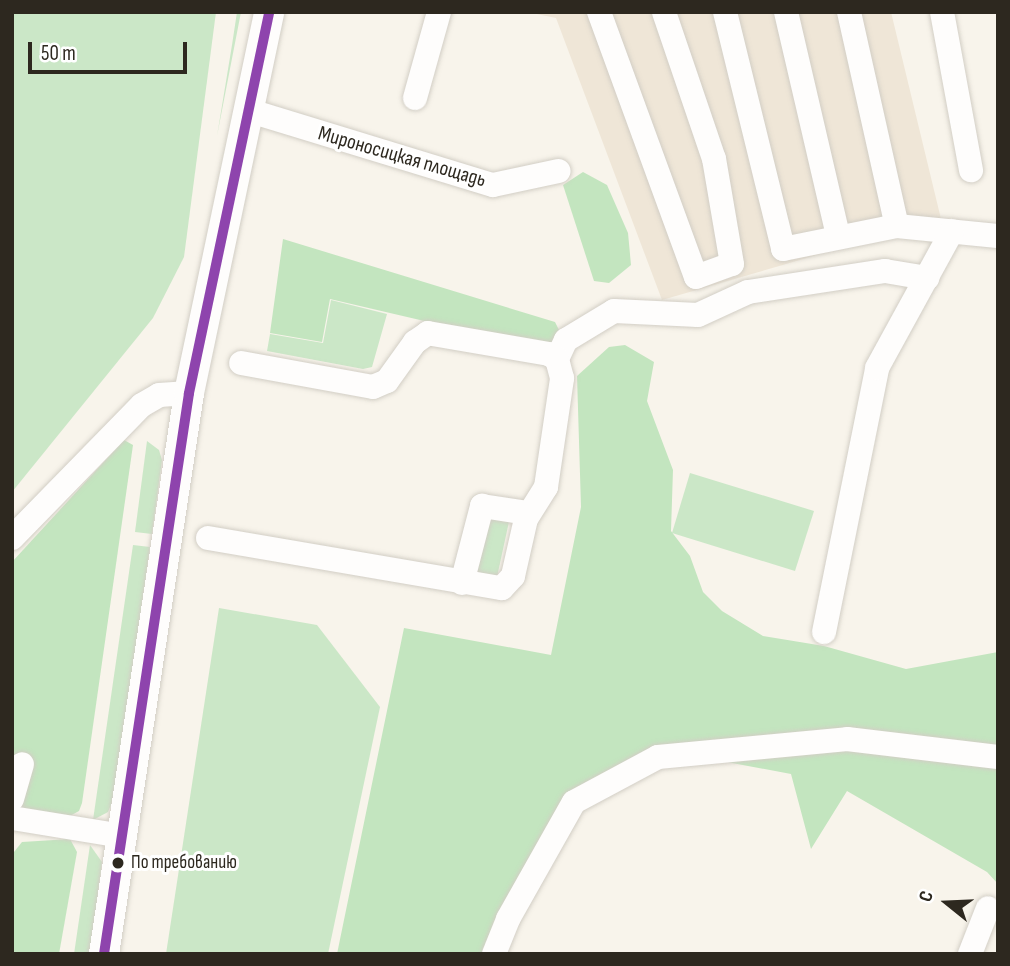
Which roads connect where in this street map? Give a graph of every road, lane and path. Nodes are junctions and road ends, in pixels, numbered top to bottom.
1 (269, 12) edge
2 (439, 12) edge
3 (599, 12) edge
4 (664, 12) edge
5 (725, 12) edge
6 (786, 12) edge
7 (849, 12) edge
8 (942, 12) edge
9 (415, 98) dead end
10 (247, 110) junction
11 (971, 170) dead end
12 (559, 172) dead end
13 (897, 226) junction
14 (952, 231) junction
15 (838, 236) junction
16 (998, 236) edge
17 (927, 278) junction
18 (556, 359) junction
19 (241, 363) dead end
20 (189, 393) junction
21 (528, 513) junction
22 (12, 538) edge
23 (208, 538) dead end
24 (462, 583) junction
25 (824, 632) dead end
26 (998, 757) edge
27 (22, 764) dead end
28 (12, 799) edge
29 (12, 818) edge
30 (122, 836) junction
31 (988, 908) dead end
32 (104, 954) edge
33 (494, 954) edge
34 (970, 954) edge

1 - 10 main road
2 - 9 street
3 - 4 street
5 - 15 street
6 - 15 street
7 - 13 street
8 - 11 street
10 - 12 street, Мироносицкая площадь
10 - 20 main road
13 - 14 street
13 - 15 street
14 - 16 street
14 - 17 street
17 - 18 street
17 - 25 street
18 - 19 street
18 - 21 street
20 - 22 street
20 - 30 main road
21 - 24 street
21 - 24 street
23 - 24 street
26 - 33 street
27 - 28 street
29 - 30 street
30 - 32 main road
31 - 34 street

